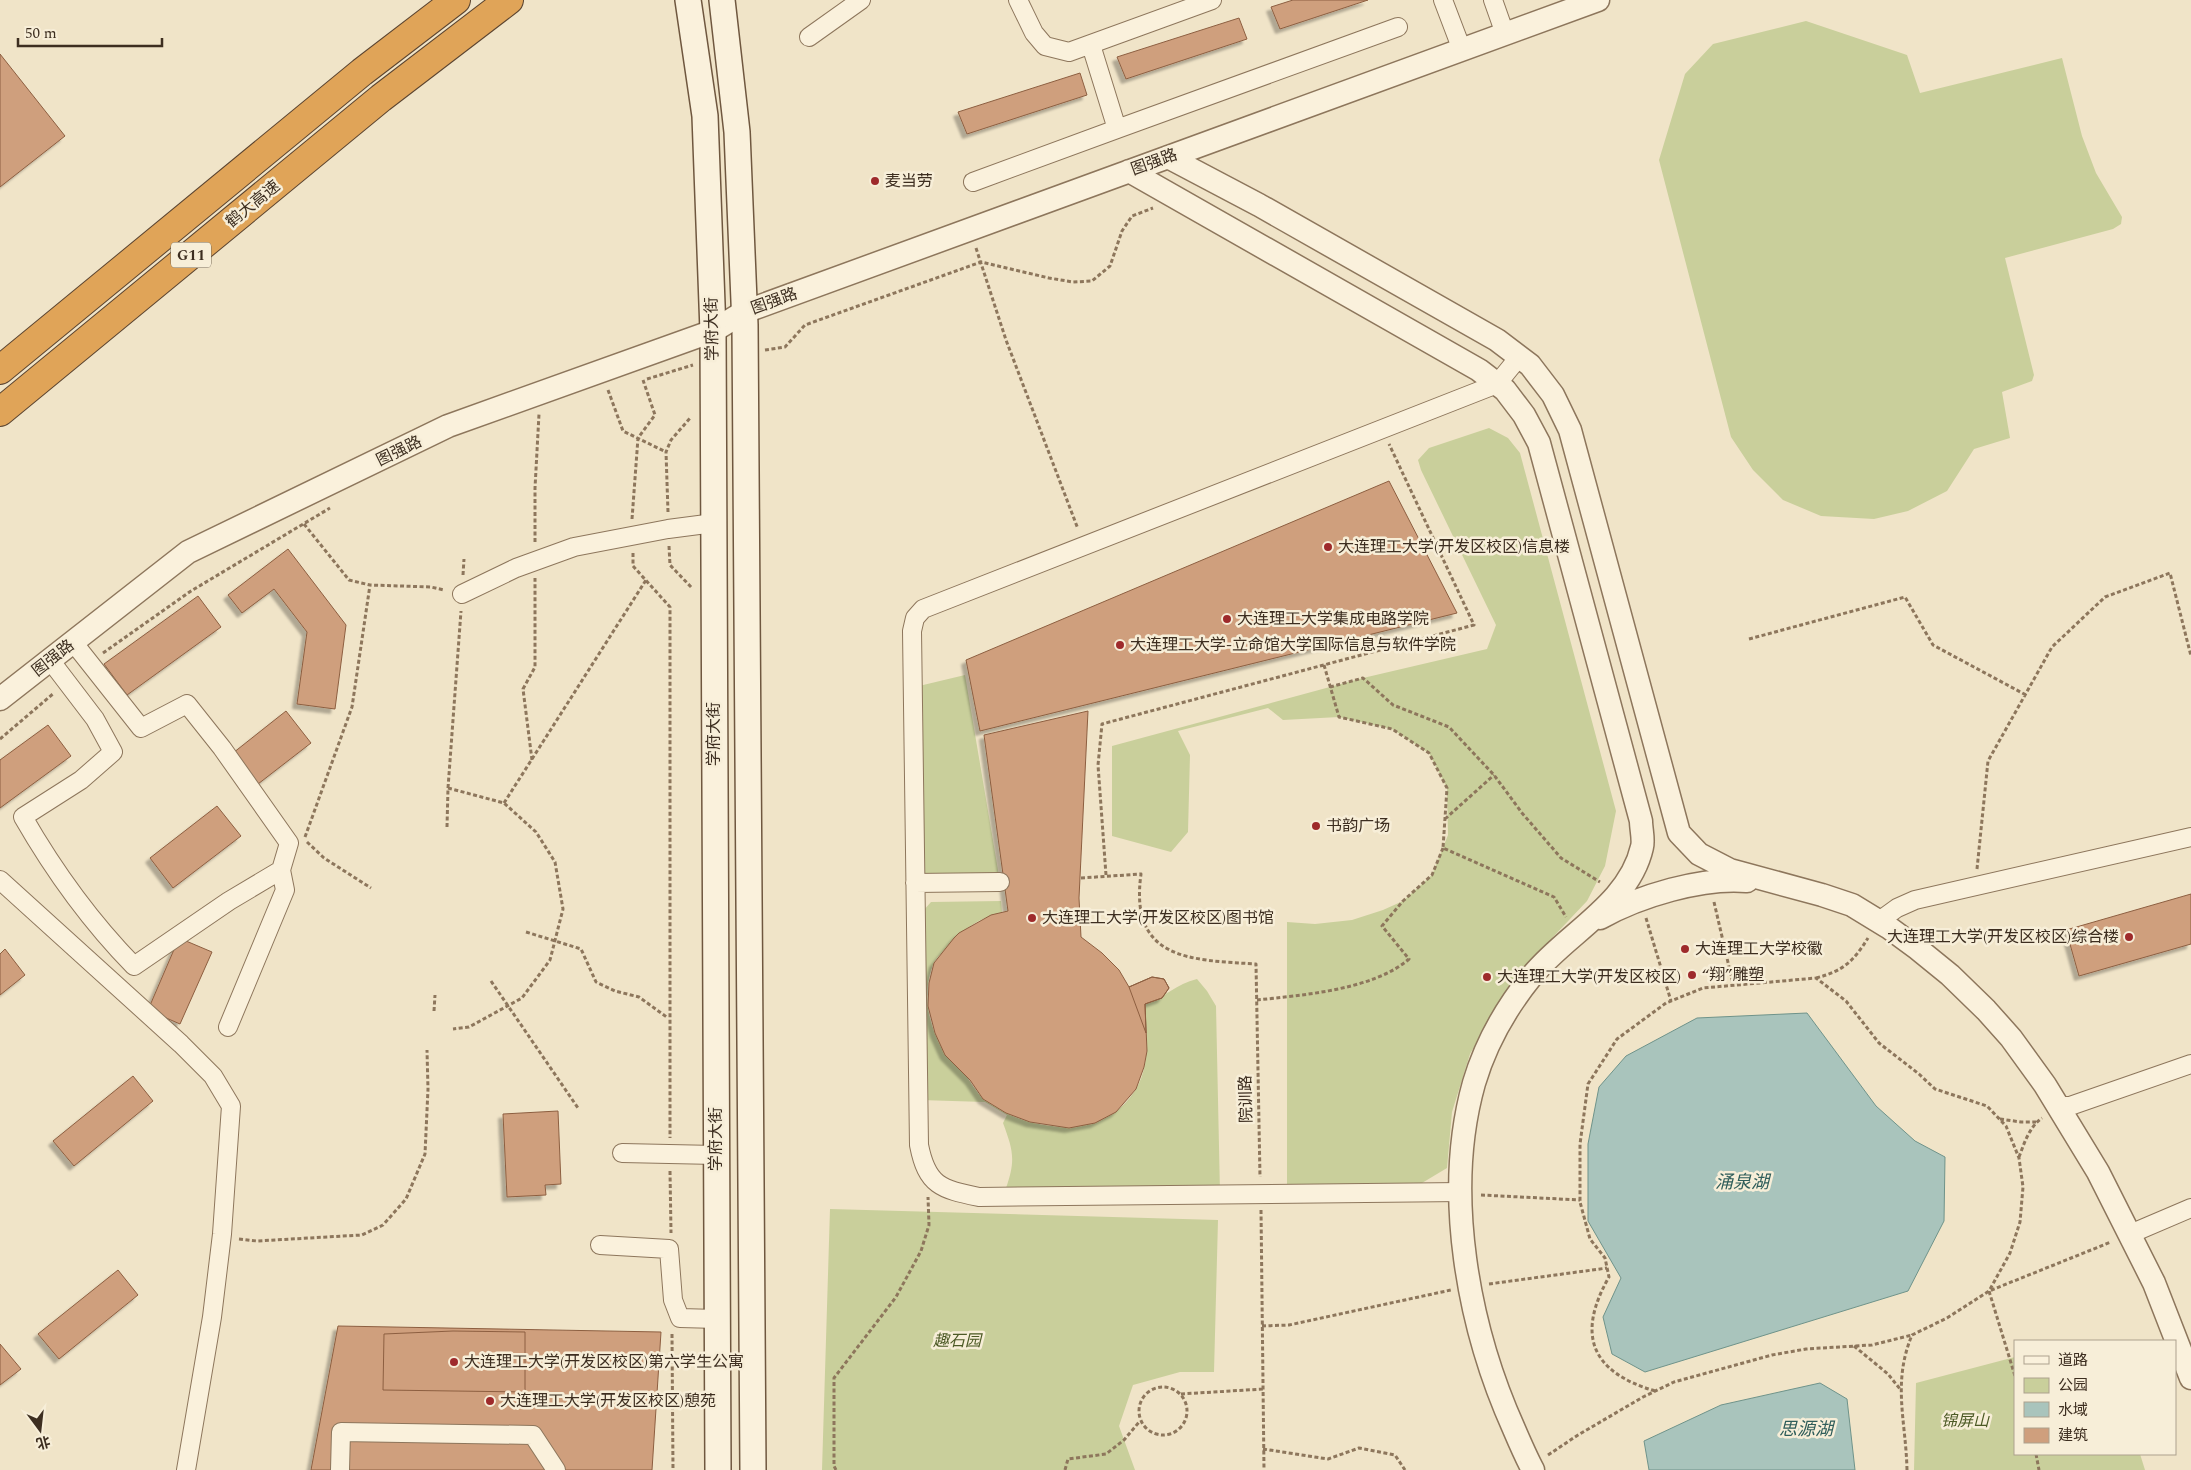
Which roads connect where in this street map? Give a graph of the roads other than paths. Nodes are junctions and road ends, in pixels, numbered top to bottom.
1 (456, 0) edge
2 (509, 0) edge
3 (688, 0) edge
4 (722, 0) edge
5 (860, 0) edge
6 (1019, 0) edge
7 (1212, 0) edge
8 (1443, 0) edge
9 (1493, 0) edge
10 (1598, 0) edge
11 (1398, 27) dead end
12 (1505, 34) junction
13 (809, 37) dead end
14 (1091, 45) junction
15 (1462, 50) junction
16 (1117, 129) junction
17 (1168, 157) junction
18 (1129, 171) junction
19 (974, 182) dead end
20 (744, 312) junction
21 (713, 331) junction
22 (1519, 357) junction
23 (0, 370) edge
24 (1497, 384) junction
25 (0, 412) edge
26 (714, 523) junction
27 (462, 594) road end
28 (73, 642) junction
29 (50, 660) junction
30 (0, 699) edge
31 (2191, 837) edge
32 (281, 870) junction
33 (0, 880) edge
34 (1000, 882) dead end
35 (916, 883) junction
36 (1782, 885) junction
37 (1879, 921) junction
38 (1576, 933) junction
39 (228, 1028) dead end
40 (2191, 1064) edge
41 (2059, 1106) junction
42 (622, 1153) dead end
43 (716, 1155) junction
44 (1462, 1193) junction
45 (2191, 1208) edge
46 (2130, 1234) junction
47 (600, 1245) dead end
48 (717, 1319) junction
49 (2191, 1378) edge
50 (1532, 1468) edge
51 (186, 1470) edge
52 (340, 1470) edge
53 (556, 1470) edge
54 (718, 1470) edge
55 (753, 1470) edge

1 - 23 highway, 鹤大高速 / G11
2 - 25 highway, 鹤大高速 / G11
3 - 21 main road, 学府大街
4 - 20 main road, 学府大街
5 - 13 street
6 - 14 street
7 - 14 street
8 - 15 street
9 - 12 street
10 - 12 street, 图强路
11 - 16 street
12 - 15 street, 图强路
14 - 16 street
15 - 17 street, 图强路
16 - 19 street
17 - 18 street, 图强路
17 - 22 street
18 - 20 street, 图强路
18 - 24 street
20 - 21 street, 图强路
20 - 55 main road, 学府大街
21 - 26 main road, 学府大街
21 - 28 street, 图强路
22 - 24 street
22 - 36 street
24 - 35 street
24 - 38 street
26 - 27 street
26 - 43 main road, 学府大街
28 - 29 street, 图强路
28 - 32 street
29 - 30 street, 图强路
29 - 32 street
31 - 37 street
32 - 39 street
33 - 51 street
34 - 35 street
35 - 44 street
36 - 37 street
36 - 38 street
37 - 41 street
38 - 44 street
40 - 41 street
41 - 46 street
42 - 43 street
43 - 48 main road, 学府大街
44 - 50 street
45 - 46 street
46 - 49 street
47 - 48 street
48 - 54 main road, 学府大街
52 - 53 street

